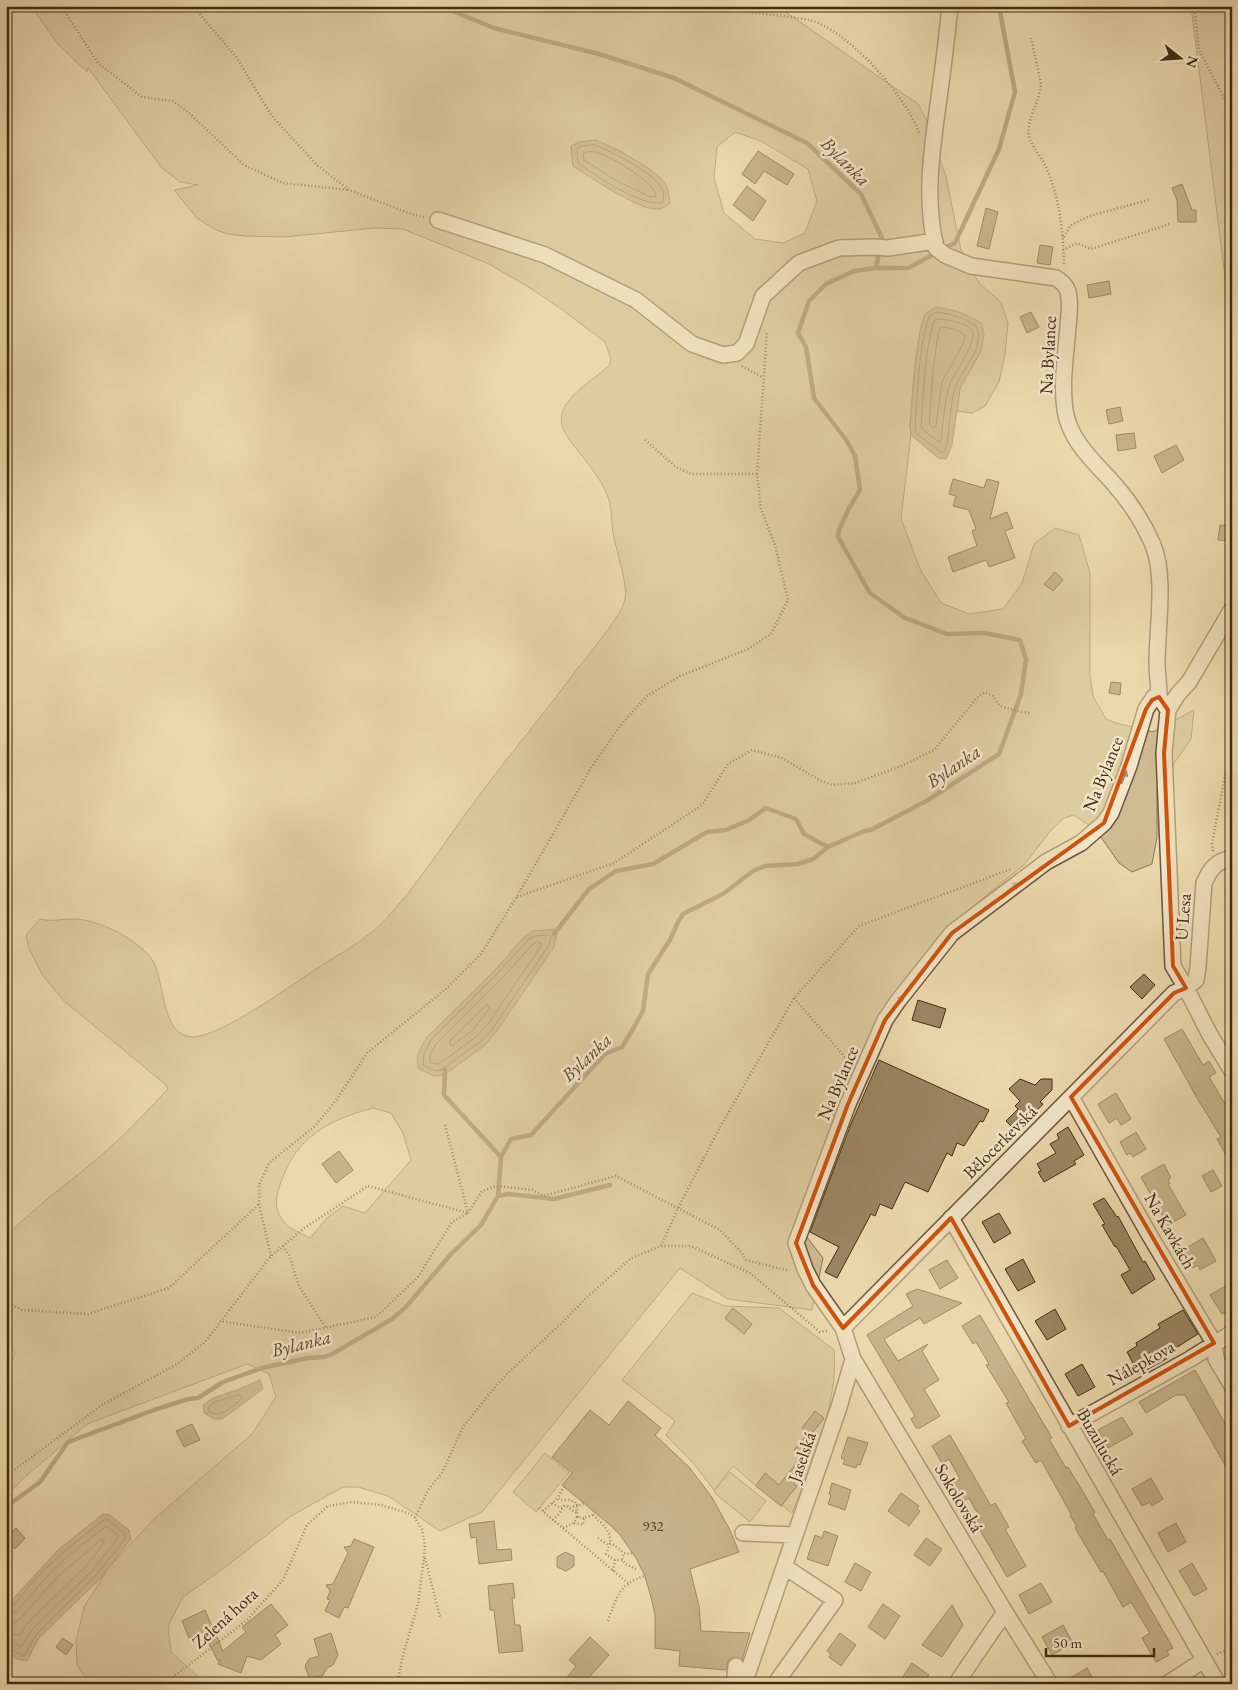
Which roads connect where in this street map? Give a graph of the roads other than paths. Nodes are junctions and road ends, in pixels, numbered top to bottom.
1 (950, 6) edge
2 (438, 220) road end
3 (939, 248) junction
4 (1232, 608) edge
5 (1159, 697) junction
6 (1168, 710) junction
7 (1232, 858) edge
8 (1186, 988) junction
9 (1232, 1071) edge
10 (1071, 1097) junction
11 (951, 1218) junction
12 (843, 1328) junction
13 (1232, 1333) edge
14 (1214, 1343) junction
15 (854, 1359) junction
16 (1232, 1386) edge
17 (1068, 1426) junction
18 (743, 1533) dead end
19 (795, 1536) junction
20 (785, 1567) junction
21 (1005, 1612) junction
22 (1204, 1660) junction
23 (736, 1666) dead end
24 (745, 1682) edge
25 (775, 1684) edge
26 (956, 1684) edge
27 (1050, 1684) edge
28 (1167, 1684) edge
29 (1218, 1684) edge

1 - 3 street
2 - 3 street
3 - 5 street, Na Bylance
4 - 6 street
5 - 6 street
12 -> 5 street, Na Bylance
6 - 8 street
7 - 8 street, U Lesa
8 - 9 street
8 - 10 street, Bělocerkevská
10 - 11 street, Bělocerkevská
10 - 14 street, Na Kavkách
11 - 12 street, Bělocerkevská
11 - 17 street, Buzulucká
12 - 15 street, Sokolovská
13 - 14 street, Nálepkova
14 - 16 street, Na Kavkách
14 - 17 street, Nálepkova
15 - 19 street, Jaselská
15 - 21 street, Sokolovská
17 - 22 street, Buzulucká
18 - 19 street
19 - 20 street, Jaselská
20 - 24 street, Jaselská
20 - 25 street
21 - 26 street
21 - 27 street, Sokolovská
22 - 28 street
22 - 29 street, Buzulucká
23 - 24 street

